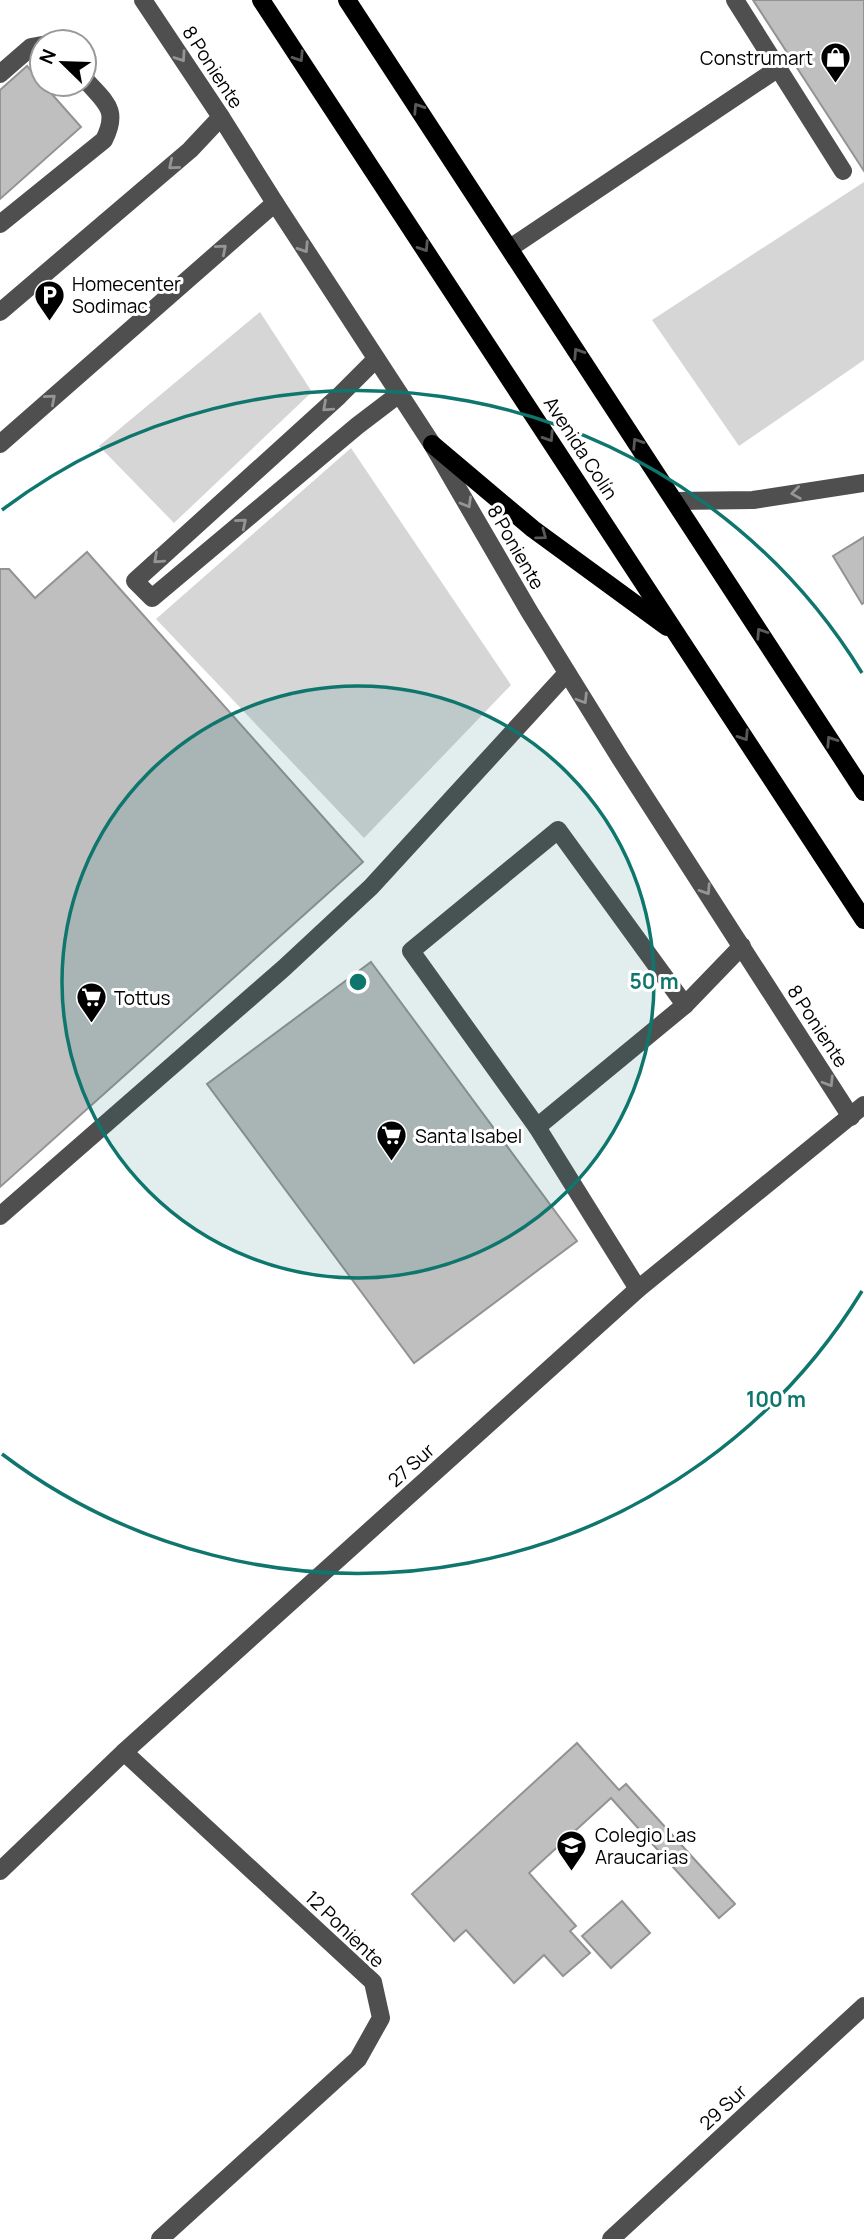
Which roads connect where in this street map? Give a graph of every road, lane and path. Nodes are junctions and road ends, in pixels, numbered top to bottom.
1 (144, 0) edge
2 (261, 0) edge
3 (347, 0) edge
4 (735, 0) edge
5 (28, 50) edge
6 (777, 69) junction
7 (0, 74) edge
8 (98, 95) edge
9 (221, 117) junction
10 (843, 171) dead end
11 (275, 203) junction
12 (0, 224) edge
13 (510, 248) junction
14 (0, 312) edge
15 (376, 359) junction
16 (399, 394) junction
17 (0, 444) edge
18 (432, 444) junction
19 (864, 483) edge
20 (675, 501) junction
21 (678, 635) junction
22 (568, 673) junction
23 (864, 792) edge
24 (864, 920) edge
25 (742, 946) junction
26 (685, 1006) junction
27 (858, 1111) edge
28 (537, 1127) junction
29 (0, 1216) edge
30 (638, 1289) junction
31 (124, 1752) junction
32 (0, 1871) edge
33 (864, 2006) edge
34 (160, 2239) edge
35 (611, 2239) edge

1 -> 9 street, 8 Poniente
2 -> 21 main road, Avenida Colín
13 -> 3 main road
4 - 6 street
5 - 7 street
6 - 10 street
6 - 13 street
8 - 12 street
9 - 11 street, 8 Poniente
9 -> 14 street
11 -> 15 street, 8 Poniente
17 -> 11 street
20 -> 13 main road
15 - 16 street, 8 Poniente
15 -> 16 street
16 - 18 street, 8 Poniente
18 -> 21 main road
18 -> 22 street, 8 Poniente
19 -> 20 street
23 -> 20 main road
21 -> 24 main road, Avenida Colín
22 -> 25 street, 8 Poniente
22 - 29 street
25 - 26 street
25 -> 27 street, 8 Poniente
26 - 28 street
26 - 28 street
27 - 30 street, 27 Sur
28 - 30 street
30 - 31 street, 27 Sur
31 - 32 street, 27 Sur
31 - 34 street, 12 Poniente
33 - 35 street, 29 Sur

